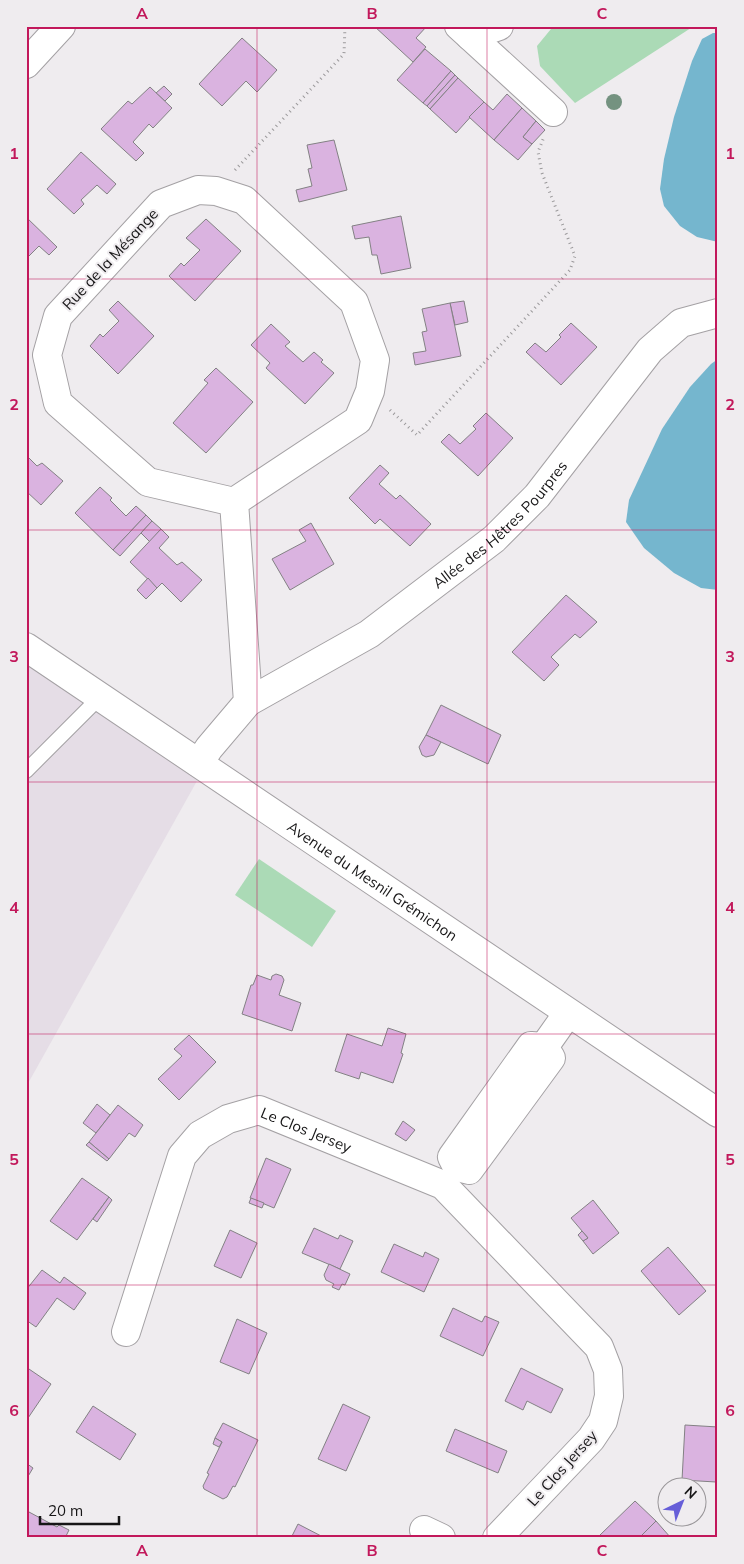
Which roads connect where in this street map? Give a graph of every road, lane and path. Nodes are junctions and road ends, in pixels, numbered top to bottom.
1 (61, 26) edge
2 (345, 26) edge
3 (499, 26) edge
4 (465, 31) edge
5 (26, 64) edge
6 (553, 112) joint
7 (216, 191) junction
8 (718, 313) edge
9 (370, 391) junction
10 (234, 502) junction
11 (26, 647) edge
12 (100, 696) junction
13 (248, 702) junction
14 (26, 755) edge
15 (40, 758) junction
16 (199, 763) junction
17 (26, 771) edge
18 (568, 1013) junction
19 (718, 1114) edge
20 (450, 1176) junction
21 (126, 1332) dead end
22 (498, 1538) edge

1 - 5 street
2 - 7 path
3 - 4 street
4 - 6 street
6 - 9 path
7 - 9 street, Rue de la Mésange
7 - 10 street, Rue de la Mésange
8 - 13 street, Allée des Hêtres Pourpres
9 - 10 street, Rue de la Mésange
10 - 13 street
11 - 12 street, Avenue du Mesnil Grémichon
12 - 15 lane
12 - 16 street, Avenue du Mesnil Grémichon
13 - 16 street
14 - 15 lane
15 - 17 lane
16 - 18 street, Avenue du Mesnil Grémichon
18 - 19 street, Avenue du Mesnil Grémichon
18 - 20 street
20 - 21 street, Le Clos Jersey
20 - 22 street, Le Clos Jersey

